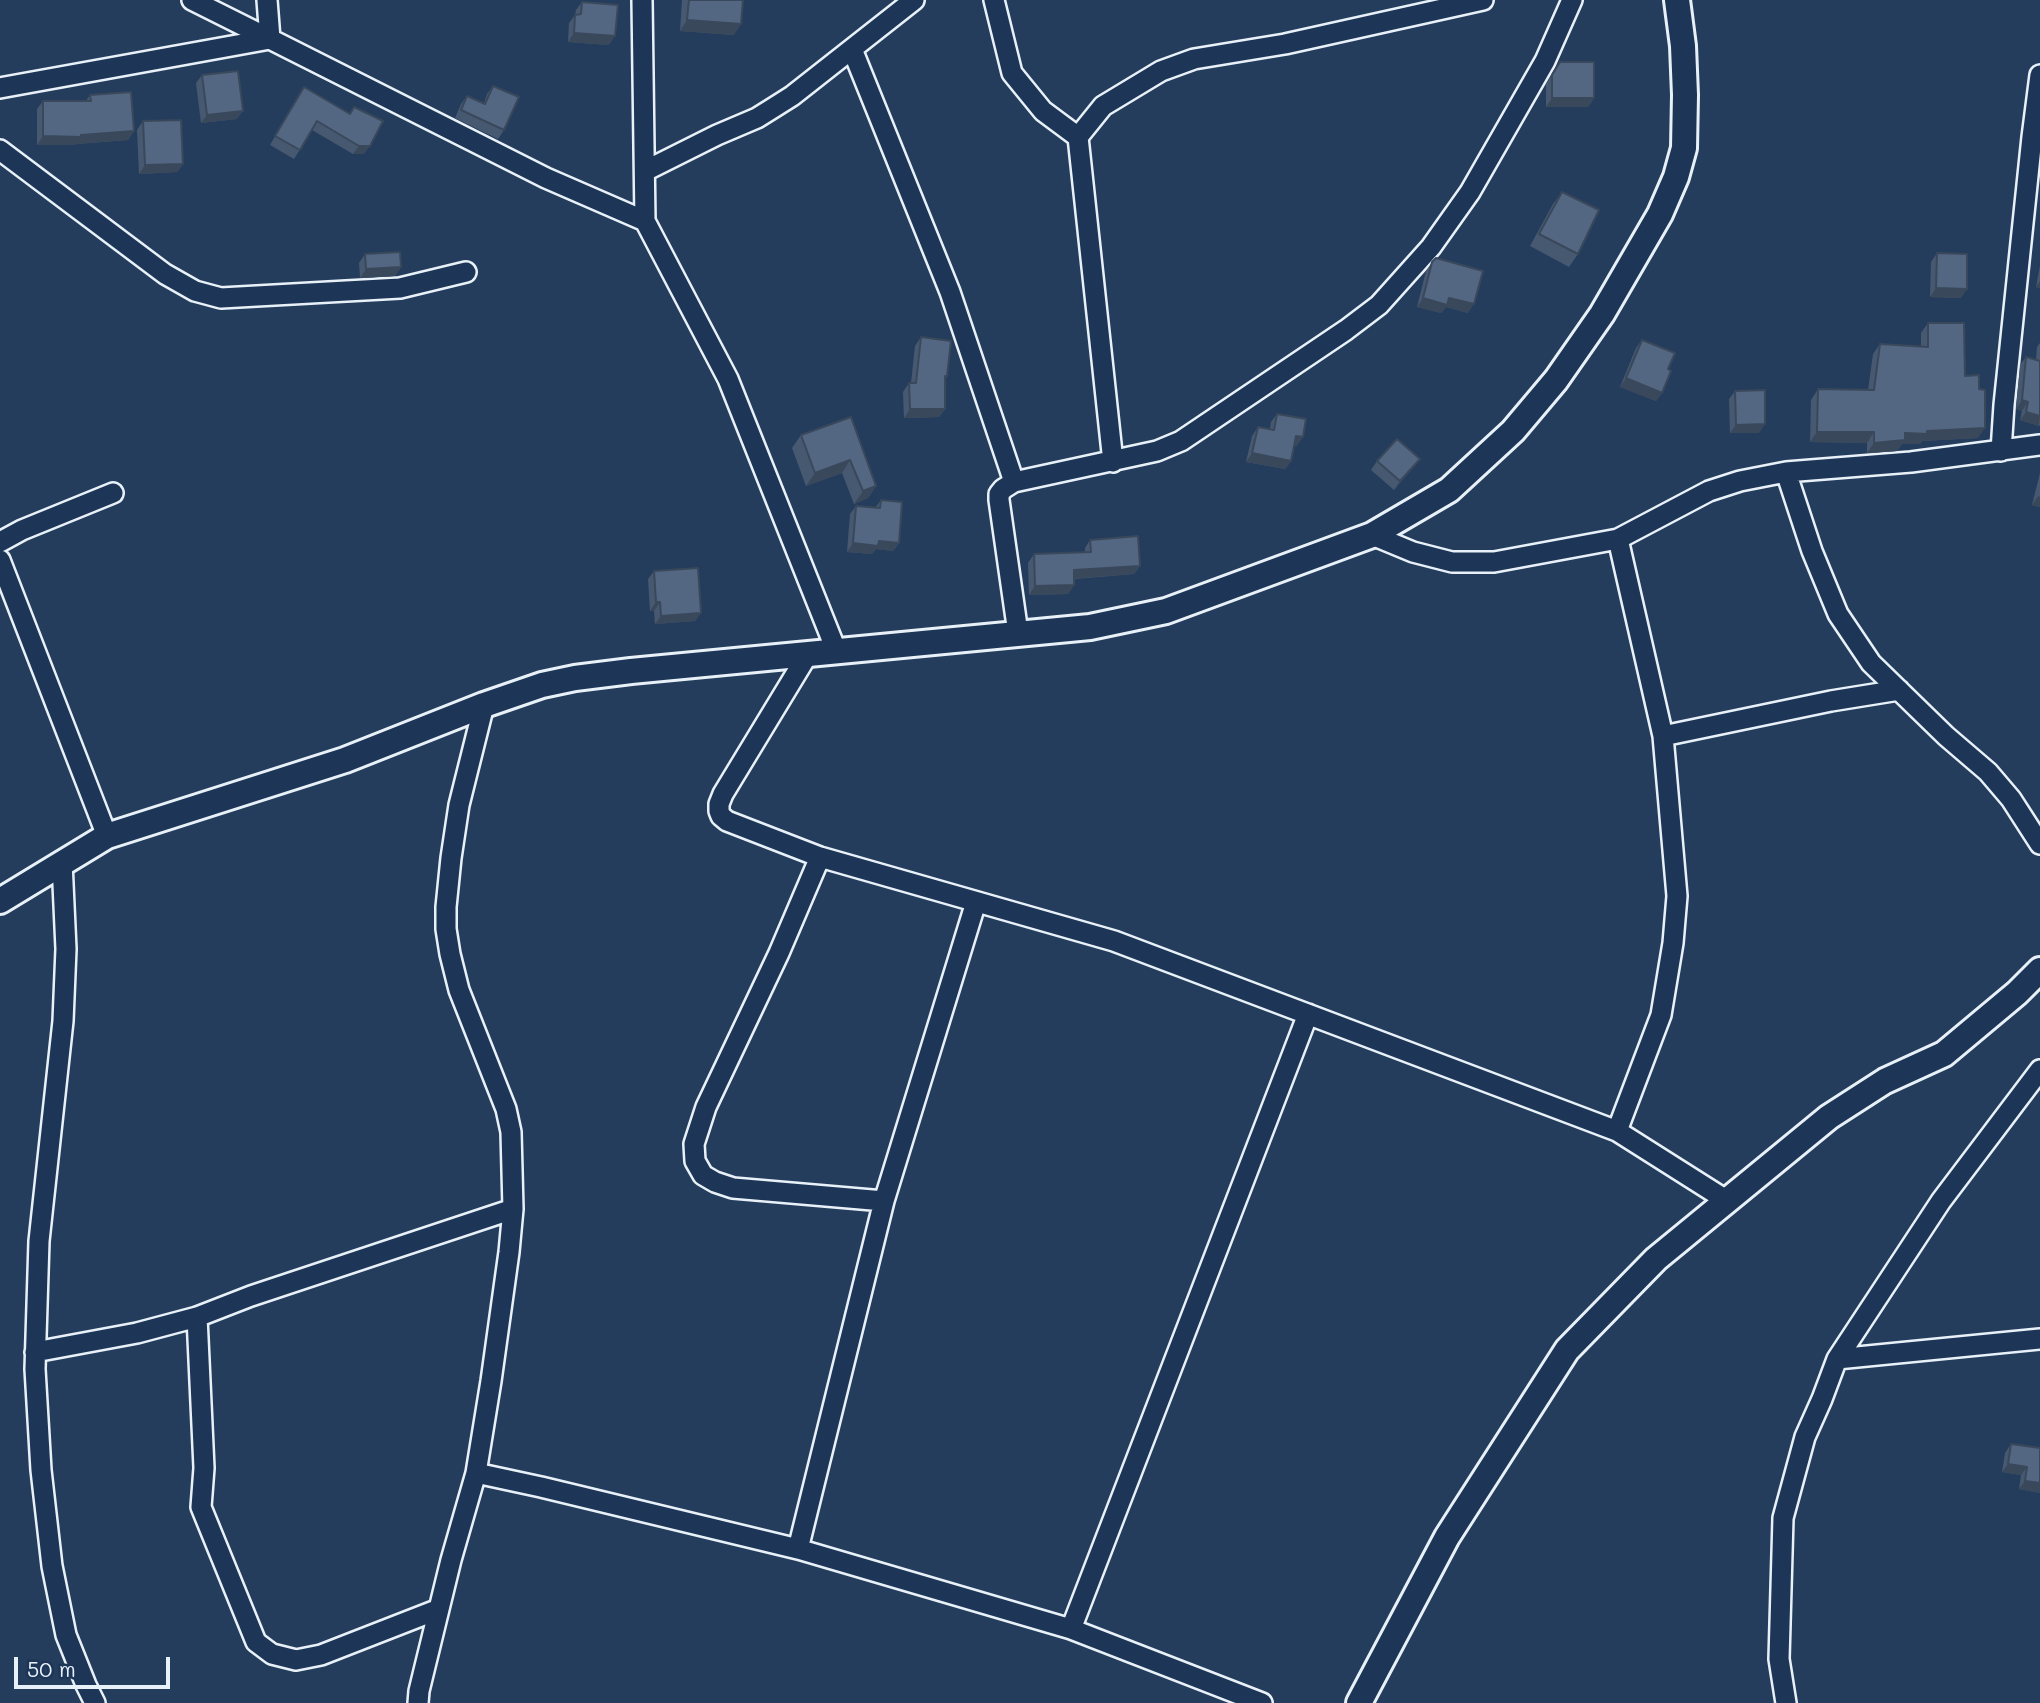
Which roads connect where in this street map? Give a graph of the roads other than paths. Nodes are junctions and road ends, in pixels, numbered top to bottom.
1 (192, 0) edge
2 (267, 0) edge
3 (642, 0) edge
4 (914, 0) edge
5 (994, 0) edge
6 (1483, 0) edge
7 (1572, 0) edge
8 (1677, 0) edge
9 (270, 39) junction
10 (852, 49) junction
11 (2040, 75) edge
12 (0, 88) edge
13 (1078, 137) junction
14 (0, 150) edge
15 (645, 171) junction
16 (645, 221) junction
17 (466, 272) dead end
18 (2040, 445) edge
19 (2001, 451) junction
20 (1113, 461) junction
21 (1786, 472) junction
22 (1013, 482) junction
23 (113, 493) dead end
24 (1372, 535) junction
25 (1618, 539) junction
26 (0, 542) edge
27 (0, 560) edge
28 (1018, 634) junction
29 (836, 650) junction
30 (808, 654) junction
31 (1899, 690) junction
32 (484, 705) junction
33 (1663, 736) junction
34 (107, 836) junction
35 (2040, 844) edge
36 (820, 857) junction
37 (62, 862) junction
38 (0, 901) edge
39 (976, 902) junction
40 (2040, 970) edge
41 (1308, 1014) junction
42 (2040, 1070) edge
43 (1617, 1131) junction
44 (1726, 1200) junction
45 (884, 1201) junction
46 (513, 1209) junction
47 (197, 1317) junction
48 (2040, 1339) edge
49 (35, 1352) junction
50 (1837, 1359) junction
51 (476, 1473) junction
52 (799, 1549) junction
53 (439, 1609) junction
54 (1071, 1629) junction
55 (95, 1703) edge
56 (418, 1703) edge
57 (1262, 1703) edge
58 (1359, 1703) edge
59 (1786, 1703) edge

1 - 9 street
2 - 9 street
3 - 15 street
4 - 10 street
5 - 13 street
6 - 13 street
7 - 20 street
8 - 24 street
9 - 12 street
9 - 16 street
10 - 15 street
10 - 22 street
11 - 19 street
13 - 20 street
14 - 17 street
15 - 16 street
16 - 29 street
18 - 19 street
19 - 21 street
20 - 22 street
21 - 25 street
21 - 31 street
22 - 28 street
23 - 26 street
24 - 25 street
24 - 28 street
25 - 33 street
27 - 34 street
28 - 29 street
29 - 30 street
30 - 32 street
30 - 36 street
31 - 33 street
31 - 35 street
32 - 34 street
32 - 46 street
33 - 43 street
34 - 37 street
36 - 39 street
36 - 45 street
37 - 38 street
37 - 49 street
39 - 41 street
39 - 45 street
40 - 44 street
41 - 43 street
41 - 54 street
42 - 50 street
43 - 44 street
44 - 58 street
45 - 52 street
46 - 47 street
46 - 51 street
47 - 49 street
47 - 53 street
48 - 50 street
49 - 55 street
50 - 59 street
51 - 52 street
51 - 53 street
52 - 54 street
53 - 56 street
54 - 57 street

